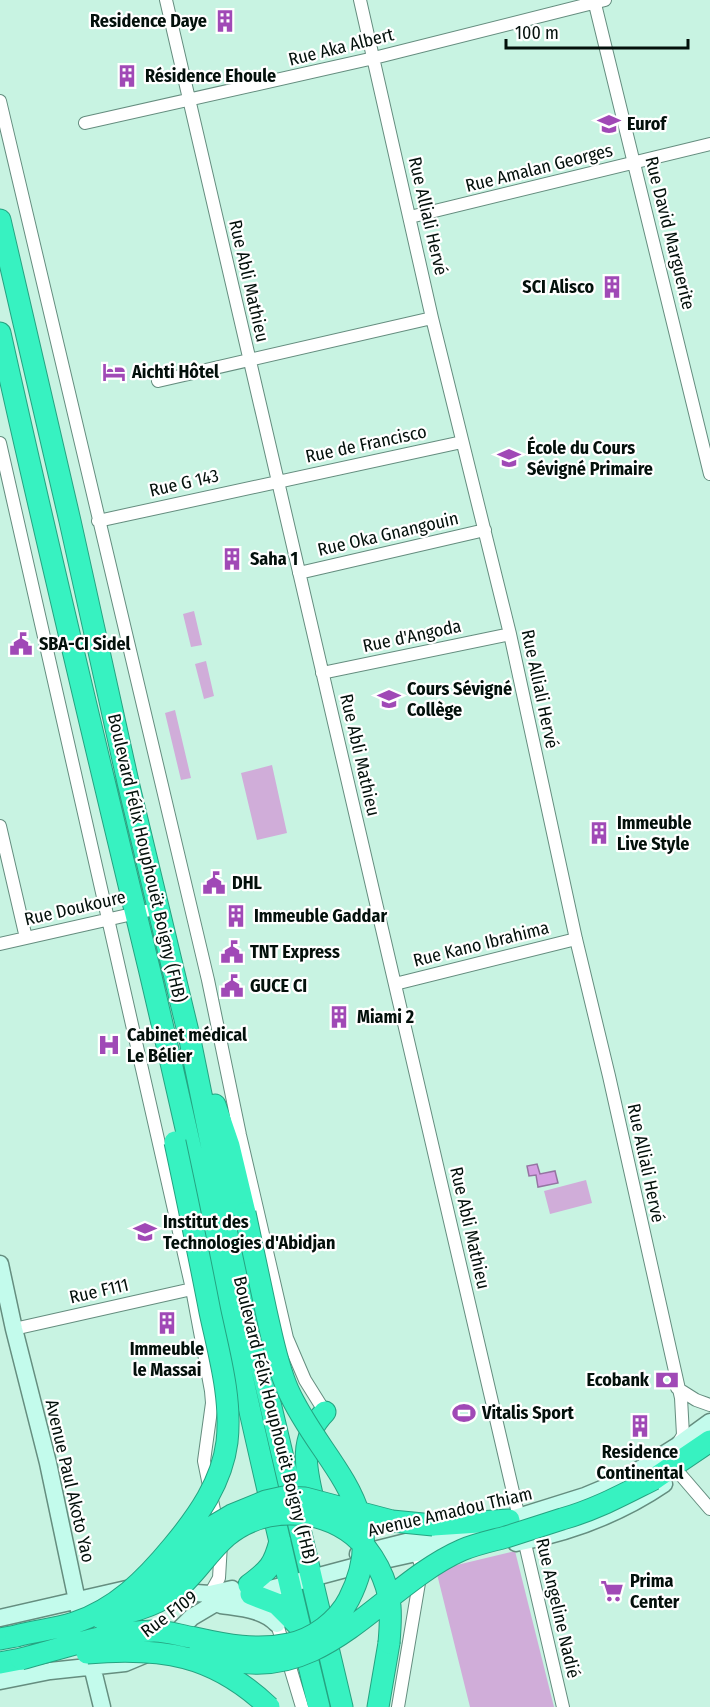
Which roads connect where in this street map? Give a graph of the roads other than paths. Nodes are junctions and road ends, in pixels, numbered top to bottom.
1 (166, 0) edge
2 (360, 0) edge
3 (598, 1) edge
4 (374, 58) junction
5 (0, 101) edge
6 (190, 101) junction
7 (85, 123) dead end
8 (710, 144) edge
9 (634, 163) junction
10 (410, 217) junction
11 (0, 220) edge
12 (432, 318) junction
13 (0, 333) edge
14 (249, 360) junction
15 (158, 381) dead end
16 (462, 442) junction
17 (0, 443) edge
18 (710, 474) edge
19 (279, 481) junction
20 (98, 521) junction
21 (485, 530) junction
22 (299, 573) junction
23 (510, 634) junction
24 (322, 673) junction
25 (0, 826) edge
26 (159, 908) junction
27 (135, 913) junction
28 (109, 919) junction
29 (26, 938) junction
30 (576, 939) junction
31 (0, 944) edge
32 (148, 968) junction
33 (395, 984) junction
34 (190, 1040) junction
35 (0, 1264) edge
36 (192, 1289) junction
37 (14, 1329) junction
38 (677, 1388) junction
39 (710, 1405) edge
40 (325, 1412) joint
41 (710, 1422) edge
42 (710, 1441) edge
43 (677, 1446) junction
44 (710, 1449) edge
45 (679, 1473) junction
46 (710, 1509) edge
47 (514, 1519) junction
48 (280, 1540) junction
49 (524, 1541) junction
50 (413, 1547) junction
51 (311, 1572) junction
52 (288, 1578) junction
53 (250, 1589) junction
54 (103, 1595) junction
55 (77, 1599) junction
56 (212, 1599) junction
57 (30, 1611) junction
58 (280, 1616) junction
59 (0, 1618) edge
60 (122, 1624) junction
61 (299, 1626) junction
62 (8, 1637) edge
63 (21, 1659) junction
64 (0, 1663) edge
65 (125, 1664) junction
66 (92, 1667) junction
67 (50, 1671) junction
68 (0, 1680) edge
69 (102, 1707) edge
70 (269, 1707) edge
71 (302, 1707) edge
72 (319, 1707) edge
73 (342, 1707) edge
74 (378, 1707) edge
75 (398, 1707) edge
76 (563, 1707) edge

1 - 6 street, Rue Abli Mathieu
2 - 4 street, Rue Alliali Hervé
3 - 4 street, Rue Aka Albert
3 - 9 street, Rue David Marguerite
4 - 6 street, Rue Aka Albert
4 - 10 street, Rue Alliali Hervé
5 - 20 street
6 - 7 street, Rue Aka Albert
6 - 14 street, Rue Abli Mathieu
8 - 9 street, Rue Amalan Georges
9 - 10 street, Rue Amalan Georges
9 - 18 street, Rue David Marguerite
10 - 12 street, Rue Alliali Hervé
11 - 26 highway, Boulevard Félix Houphouët Boigny (FHB)
12 - 14 street
12 - 16 street, Rue Alliali Hervé
13 - 27 highway, Boulevard Félix Houphouët Boigny (FHB)
14 - 15 street
14 - 19 street, Rue Abli Mathieu
16 - 19 street, Rue de Francisco
16 - 21 street, Rue Alliali Hervé
17 - 28 street
19 - 20 street, Rue G 143
19 - 22 street, Rue Abli Mathieu
20 - 40 street
21 - 22 street, Rue Oka Gnangouin
21 - 23 street, Rue Alliali Hervé
22 - 24 street, Rue Abli Mathieu
23 - 24 street, Rue d'Angoda
23 - 30 street, Rue Alliali Hervé
24 - 33 street, Rue Abli Mathieu
25 - 29 street
26 - 27 street, Rue Doukoure
26 - 34 highway, Boulevard Félix Houphouët Boigny (FHB)
27 - 28 street, Rue Doukoure
27 - 32 highway, Boulevard Félix Houphouët Boigny (FHB)
28 - 29 street, Rue Doukoure
28 - 36 street
29 - 31 street, Rue Doukoure
30 - 33 street, Rue Kano Ibrahima
30 - 38 street, Rue Alliali Hervé
32 - 48 highway, Boulevard Félix Houphouët Boigny (FHB)
32 - 62 highway, bridge
33 - 47 street, Rue Abli Mathieu
34 - 51 highway, Boulevard Félix Houphouët Boigny (FHB)
34 - 60 highway, bridge
35 - 37 street, Avenue Paul Akoto Yao
36 - 37 street, Rue F111
36 - 56 street
37 - 55 street, Avenue Paul Akoto Yao
38 - 39 street
38 - 43 street, Rue Alliali Hervé
40 - 51 highway
41 - 43 street, Avenue Amadou Thiam
42 - 60 highway, bridge
43 - 47 street, Avenue Amadou Thiam
44 - 45 street, Avenue Amadou Thiam
45 - 46 street
45 - 49 street, Avenue Amadou Thiam
47 - 49 street, Rue Angeline Nadié
47 - 50 street, Avenue Amadou Thiam
47 - 60 highway, bridge
48 - 52 highway, Boulevard Félix Houphouët Boigny (FHB)
48 - 53 highway
49 - 50 street, Avenue Amadou Thiam
49 - 76 street, Rue Angeline Nadié
50 - 51 street, Avenue Amadou Thiam
50 - 75 street
51 - 52 street, Avenue Amadou Thiam
51 - 73 highway, Boulevard Félix Houphouët Boigny (FHB)
52 - 53 street, Avenue Amadou Thiam
52 - 58 street
52 - 61 highway, Boulevard Félix Houphouët Boigny (FHB)
53 - 56 street, Avenue Amadou Thiam
53 - 58 highway
54 - 55 street
54 - 56 street
54 - 65 street
55 - 57 street
55 - 66 street, Avenue Paul Akoto Yao
56 - 58 street
56 - 65 street, Rue F109
57 - 59 street
57 - 67 street
58 - 61 highway
58 - 71 street
60 - 62 highway, bridge
60 - 63 highway, bridge
60 - 74 highway, bridge
61 - 72 highway, Boulevard Félix Houphouët Boigny (FHB)
63 - 64 highway
63 - 70 highway, bridge
65 - 66 street, Rue F109
66 - 67 street, Rue F109
66 - 69 street, Avenue Paul Akoto Yao
67 - 68 street, Rue F109

